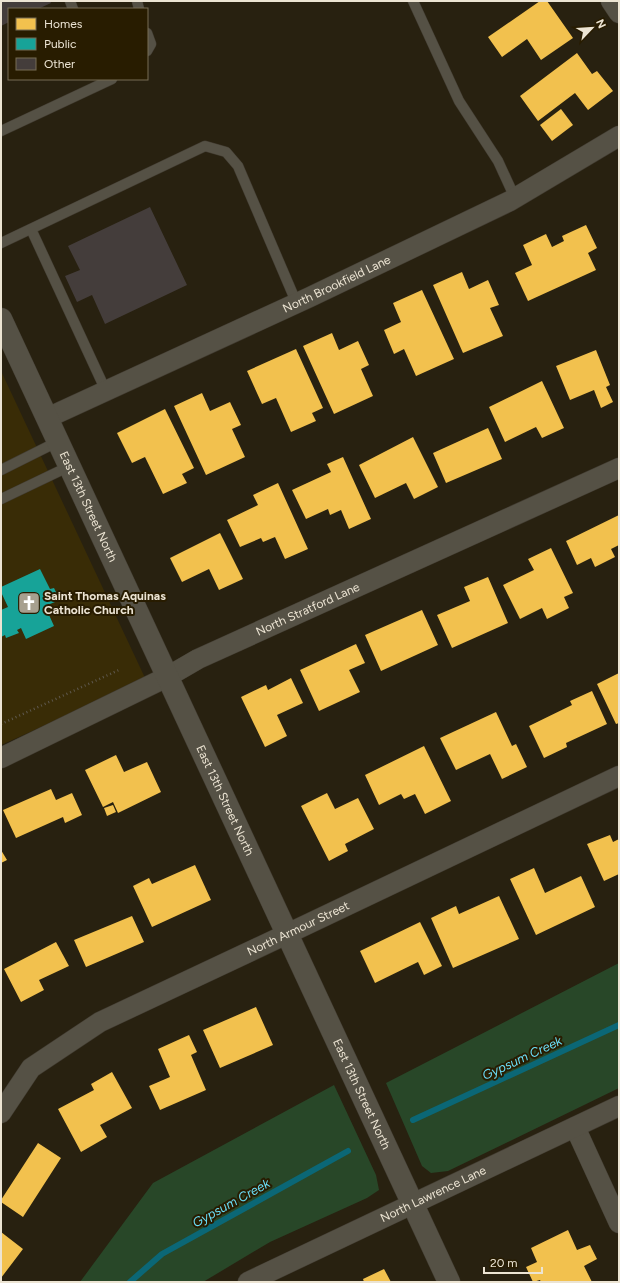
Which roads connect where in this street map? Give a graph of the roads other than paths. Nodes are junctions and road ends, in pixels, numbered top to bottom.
1 (413, 1) edge
2 (611, 1) edge
3 (619, 13) edge
4 (148, 36) edge
5 (148, 49) edge
6 (108, 80) edge
7 (1, 132) edge
8 (619, 136) edge
9 (515, 198) junction
10 (31, 229) junction
11 (1, 243) edge
12 (297, 304) junction
13 (1, 319) edge
14 (106, 391) junction
15 (47, 418) junction
16 (59, 442) junction
17 (70, 466) junction
18 (619, 468) edge
19 (1, 470) edge
20 (1, 499) edge
21 (167, 677) junction
22 (1, 758) edge
23 (619, 776) edge
24 (287, 934) junction
25 (619, 1106) edge
26 (1, 1113) edge
27 (575, 1127) junction
28 (412, 1203) junction
29 (619, 1223) edge
30 (248, 1282) edge
31 (449, 1282) edge

1 - 9 lane
2 - 3 street
4 - 5 lane
6 - 7 lane
8 - 9 street, North Brookfield Lane
9 - 12 street, North Brookfield Lane
10 - 11 lane
10 - 12 lane
10 - 14 lane
12 - 14 street, North Brookfield Lane
13 - 15 main road, East 13th Street North
14 - 15 street, North Brookfield Lane
15 - 16 main road, East 13th Street North
16 - 17 main road, East 13th Street North
16 - 19 lane
17 - 20 lane
17 - 21 main road, East 13th Street North
18 - 21 street, North Stratford Lane
21 - 22 street, North Stratford Lane
21 - 24 main road, East 13th Street North
23 - 24 street, North Armour Street
24 - 26 street, North Armour Street
24 - 28 main road, East 13th Street North
25 - 27 street, North Lawrence Lane
27 - 28 street, North Lawrence Lane
27 - 29 street
28 - 30 street, North Lawrence Lane
28 - 31 main road, East 13th Street North

